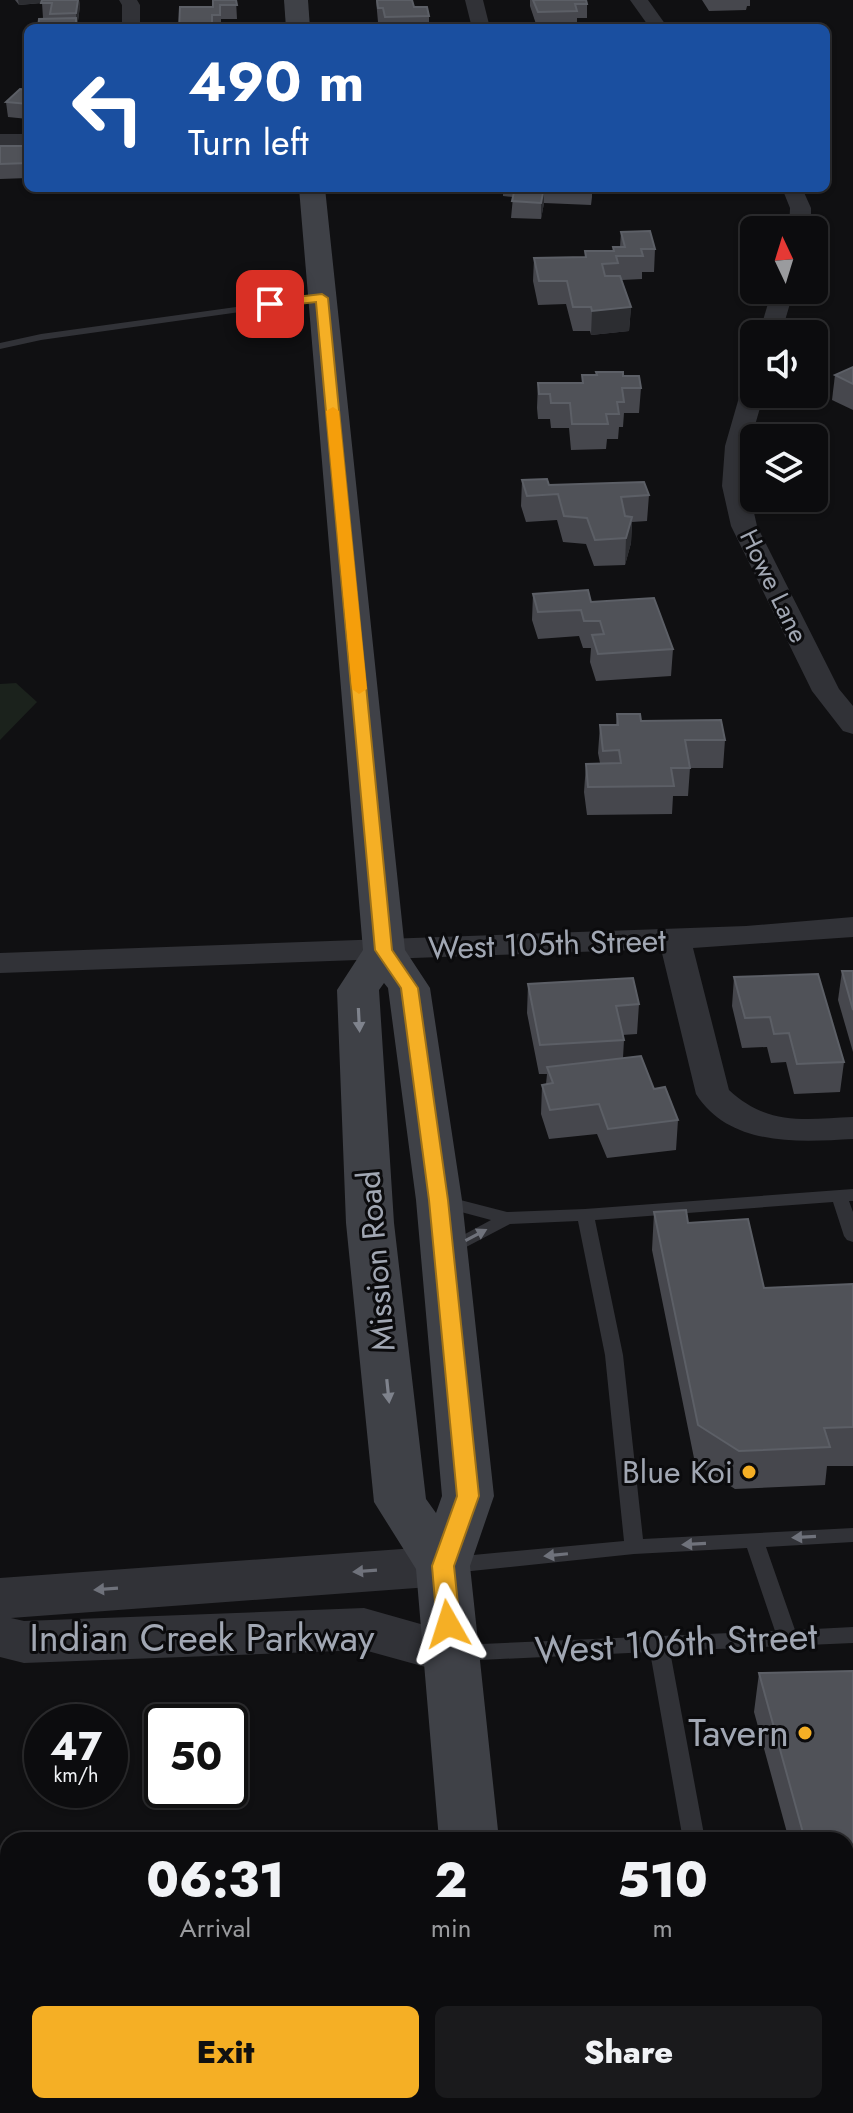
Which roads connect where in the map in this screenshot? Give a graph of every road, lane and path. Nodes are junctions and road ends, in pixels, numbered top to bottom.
1 (128, 0) edge
2 (296, 0) edge
3 (474, 0) edge
4 (639, 0) edge
5 (131, 24) edge
6 (298, 24) edge
7 (480, 24) edge
8 (656, 24) edge
9 (0, 140) edge
10 (24, 140) edge
11 (312, 192) edge
12 (795, 192) edge
13 (802, 216) edge
14 (322, 298) junction
15 (0, 346) edge
16 (748, 408) edge
17 (853, 725) edge
18 (853, 927) edge
19 (675, 939) junction
20 (384, 950) junction
21 (0, 963) edge
22 (853, 1128) edge
23 (846, 1195) edge
24 (439, 1200) junction
25 (585, 1215) junction
26 (507, 1218) junction
27 (853, 1236) edge
28 (444, 1253) junction
29 (853, 1535) edge
30 (754, 1540) junction
31 (634, 1547) junction
32 (443, 1566) junction
33 (0, 1598) edge
34 (853, 1635) edge
35 (0, 1636) edge
36 (788, 1638) junction
37 (659, 1645) junction
38 (451, 1653) junction
39 (468, 1832) edge
40 (693, 1832) edge

1 - 5 street
2 - 6 main road
3 - 7 street
4 - 8 street
9 - 10 street
11 - 14 main road, Mission Road
12 - 13 street
14 - 15 lane
14 - 20 main road, Mission Road
16 - 17 street, Howe Lane
18 - 19 street, West 105th Street
19 - 20 street, West 105th Street
19 - 22 street
20 - 21 street, West 105th Street
20 - 24 main road, Mission Road
20 -> 32 main road, Mission Road
23 - 25 lane
23 - 27 lane
24 - 26 lane
24 - 28 main road, Mission Road
25 - 26 lane
25 - 31 lane
28 -> 26 lane
28 - 32 main road, Mission Road
29 -> 30 lane
30 -> 31 lane
30 - 36 lane
31 -> 32 lane
32 -> 33 street, Indian Creek Parkway
32 - 38 main road, Mission Road
34 - 36 lane, West 106th Street
35 - 38 street, Indian Creek Parkway
36 - 37 lane, West 106th Street
37 - 38 lane, West 106th Street
37 - 40 lane
38 - 39 main road, Mission Road

